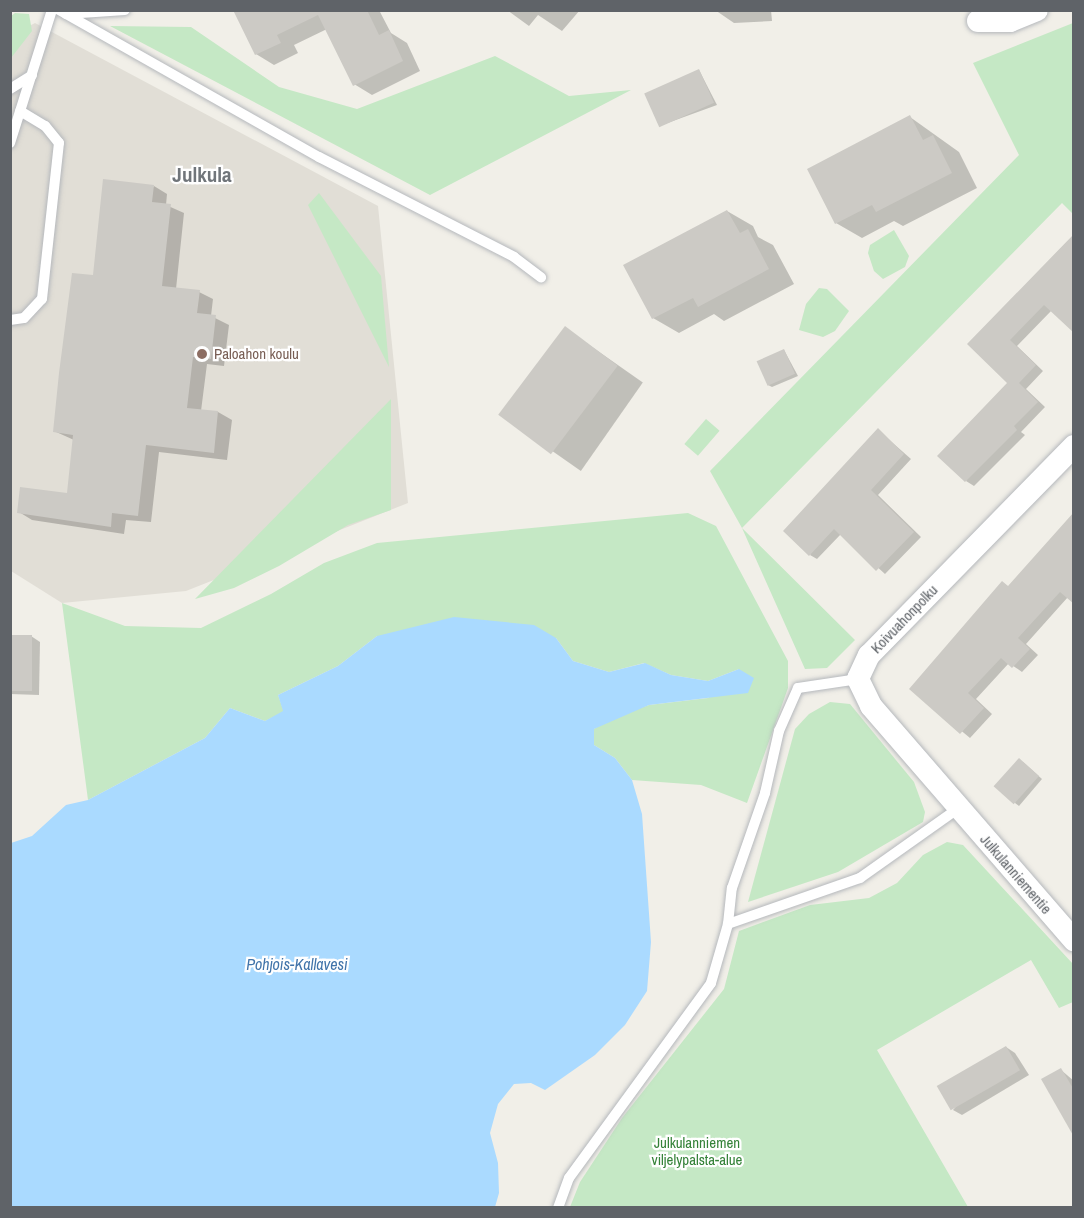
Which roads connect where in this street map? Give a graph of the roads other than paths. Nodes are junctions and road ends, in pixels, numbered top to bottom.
1 (52, 10) edge
2 (124, 10) edge
3 (1037, 10) edge
4 (63, 12) edge
5 (978, 21) dead end
6 (32, 75) junction
7 (10, 89) edge
8 (20, 111) junction
9 (10, 143) edge
10 (541, 277) dead end
11 (10, 320) edge
12 (1074, 446) edge
13 (858, 679) junction
14 (959, 808) junction
15 (728, 924) junction
16 (1074, 940) edge
17 (558, 1208) edge

1 - 6 lane
2 - 4 lane
3 - 5 street
4 - 10 lane
6 - 7 lane
6 - 8 lane
8 - 9 lane
8 - 11 lane
12 - 13 street, Koivuahonpolku
13 - 14 street
13 - 15 lane
14 - 15 lane
14 - 16 street, Julkulanniementie
15 - 17 lane

